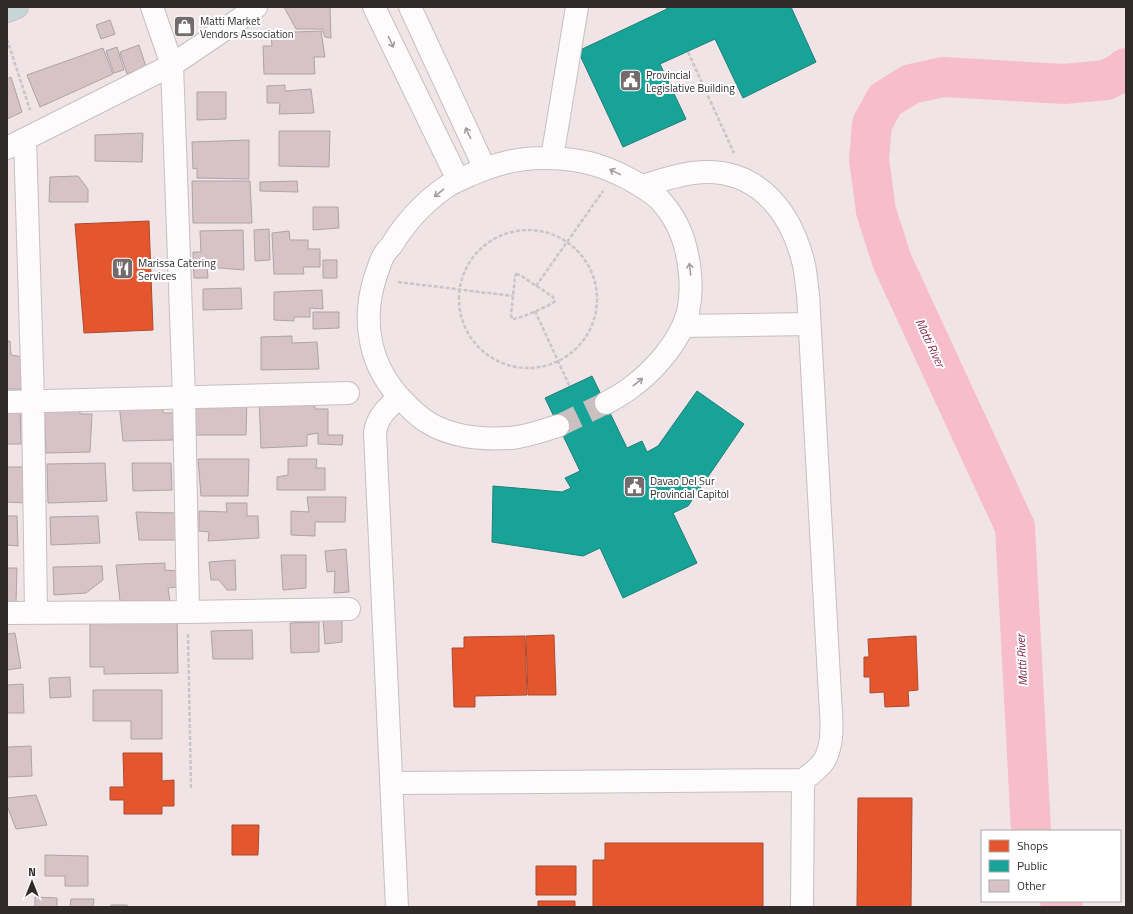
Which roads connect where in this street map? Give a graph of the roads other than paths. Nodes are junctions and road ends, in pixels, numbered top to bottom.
1 (17, 7) edge
2 (152, 7) edge
3 (256, 7) edge
4 (410, 7) edge
5 (577, 7) edge
6 (376, 8) edge
7 (7, 11) edge
8 (172, 65) junction
9 (21, 141) edge
10 (552, 158) junction
11 (485, 169) junction
12 (458, 180) junction
13 (643, 186) junction
14 (809, 324) junction
15 (683, 326) junction
16 (348, 393) dead end
17 (184, 397) junction
18 (399, 397) junction
19 (33, 401) junction
20 (7, 402) edge
21 (606, 403) tunnel mouth
22 (558, 426) tunnel mouth
23 (349, 609) dead end
24 (188, 612) junction
25 (7, 613) edge
26 (36, 613) junction
27 (803, 780) junction
28 (392, 783) junction
29 (397, 907) edge
30 (802, 907) edge

1 - 7 highway
2 - 8 street
3 - 8 street
11 -> 4 street
5 - 10 street
6 -> 12 street
8 - 9 street
8 - 17 street
9 - 19 street
10 - 11 street
13 -> 10 street
11 - 12 street
12 -> 18 street
13 - 14 street
15 -> 13 street
14 - 15 street
14 - 27 street
21 -> 15 street
16 - 17 street
17 - 19 street
17 - 24 street
18 - 22 street
18 - 28 street
19 - 20 street
19 - 26 street
23 - 24 street
24 - 26 street
25 - 26 street
27 - 28 street
27 - 30 street
28 - 29 street

